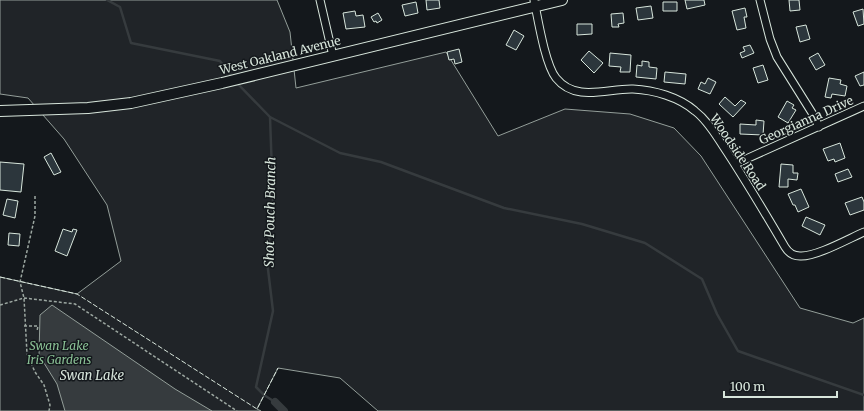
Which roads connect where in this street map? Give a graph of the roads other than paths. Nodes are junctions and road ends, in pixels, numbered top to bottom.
1 (320, 0) edge
2 (562, 0) edge
3 (760, 0) edge
4 (535, 3) edge
5 (333, 56) junction
6 (864, 106) edge
7 (0, 111) edge
8 (819, 127) junction
9 (735, 164) junction
10 (864, 232) edge

1 - 5 street
2 - 4 street, West Oakland Avenue
3 - 8 street
4 - 5 street, West Oakland Avenue
4 - 9 street, Woodside Road
5 - 7 street, West Oakland Avenue
6 - 8 street, Georgianna Drive
8 - 9 street, Georgianna Drive
9 - 10 street, Woodside Road

